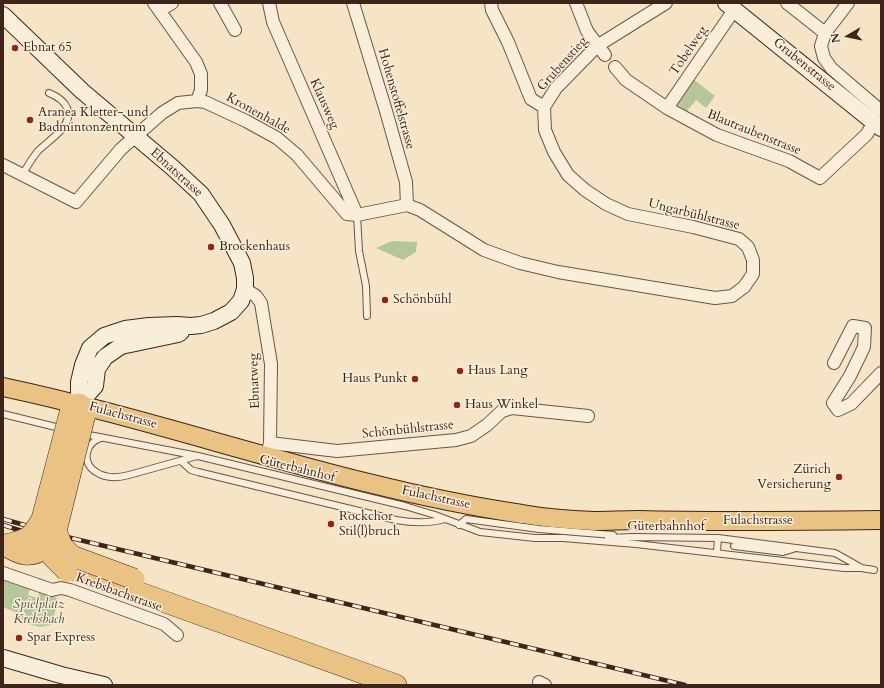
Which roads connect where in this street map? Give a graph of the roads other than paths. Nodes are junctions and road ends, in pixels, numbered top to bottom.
1 (172, 3) edge
2 (220, 3) edge
3 (269, 3) edge
4 (353, 3) edge
5 (491, 3) edge
6 (576, 3) edge
7 (666, 3) edge
8 (786, 3) edge
9 (848, 3) edge
10 (730, 6) edge
11 (157, 7) edge
12 (3, 15) edge
13 (235, 30) dead end
14 (825, 34) junction
15 (601, 50) junction
16 (615, 67) dead end
17 (49, 92) dead end
18 (198, 101) junction
19 (544, 107) junction
20 (667, 108) junction
21 (879, 120) edge
22 (135, 136) junction
23 (3, 165) edge
24 (22, 174) junction
25 (407, 205) junction
26 (357, 215) junction
27 (245, 289) junction
28 (367, 316) dead end
29 (834, 363) dead end
30 (881, 373) edge
31 (3, 387) edge
32 (3, 414) edge
33 (588, 416) dead end
34 (76, 420) junction
35 (101, 438) junction
36 (269, 450) junction
37 (198, 456) junction
38 (181, 461) junction
39 (445, 519) junction
40 (881, 520) edge
41 (459, 525) junction
42 (633, 537) junction
43 (718, 538) junction
44 (585, 540) junction
45 (4, 545) edge
46 (734, 546) dead end
47 (796, 548) junction
48 (49, 551) junction
49 (717, 552) junction
50 (861, 568) junction
51 (874, 570) dead end
52 (3, 573) edge
53 (177, 635) dead end
54 (3, 658) edge
55 (352, 669) junction
56 (104, 685) edge
57 (396, 685) edge

1 - 11 street
2 - 13 street
3 - 26 street, Klausweg
4 - 25 street, Hohenstoffelstrasse
5 - 19 street
6 - 15 street
7 - 15 street, Grubenstieg
8 - 14 street
9 - 14 street
10 - 20 street, Tobelweg
10 - 21 street, Grubenstrasse
11 - 18 street
12 - 22 street, Ebnatstrasse
14 - 21 street
15 - 19 street, Grubenstieg
16 - 20 street, Blautraubenstrasse
17 - 24 lane
18 - 22 street, Kronenhalde
18 - 26 street, Kronenhalde
19 - 25 street, Ungarbühlstrasse
20 - 21 street, Blautraubenstrasse
22 - 24 street, Kronenhalde
22 - 27 street, Ebnatstrasse
23 - 24 street
25 - 26 street
26 - 28 lane
27 - 34 street
27 - 36 street, Ebnatweg
29 - 30 street
31 - 34 main road, Fulachstrasse
32 - 34 lane, Güterbahnhof
33 - 36 street, Schönbühlstrasse
34 - 35 lane, Güterbahnhof
34 - 36 main road, Fulachstrasse
34 - 48 highway, bridge
35 - 37 lane, Güterbahnhof
35 - 38 lane
36 - 40 main road, Fulachstrasse
37 - 38 lane
37 - 39 lane, Güterbahnhof
38 - 39 lane
39 - 41 lane, Güterbahnhof
41 - 42 lane
41 - 44 lane, Güterbahnhof
42 - 43 lane, Güterbahnhof
42 - 44 lane, Güterbahnhof
43 - 47 lane, Güterbahnhof
43 - 49 lane
44 - 49 lane, Güterbahnhof
45 - 48 highway, bridge
45 - 48 highway, bridge
46 - 47 lane
47 - 50 lane, Güterbahnhof
48 - 55 highway
48 - 55 highway, bridge
48 - 55 highway, bridge
49 - 50 lane, Güterbahnhof
50 - 51 lane, Güterbahnhof
52 - 53 street, Krebsbachstrasse
54 - 56 street
55 - 57 highway

